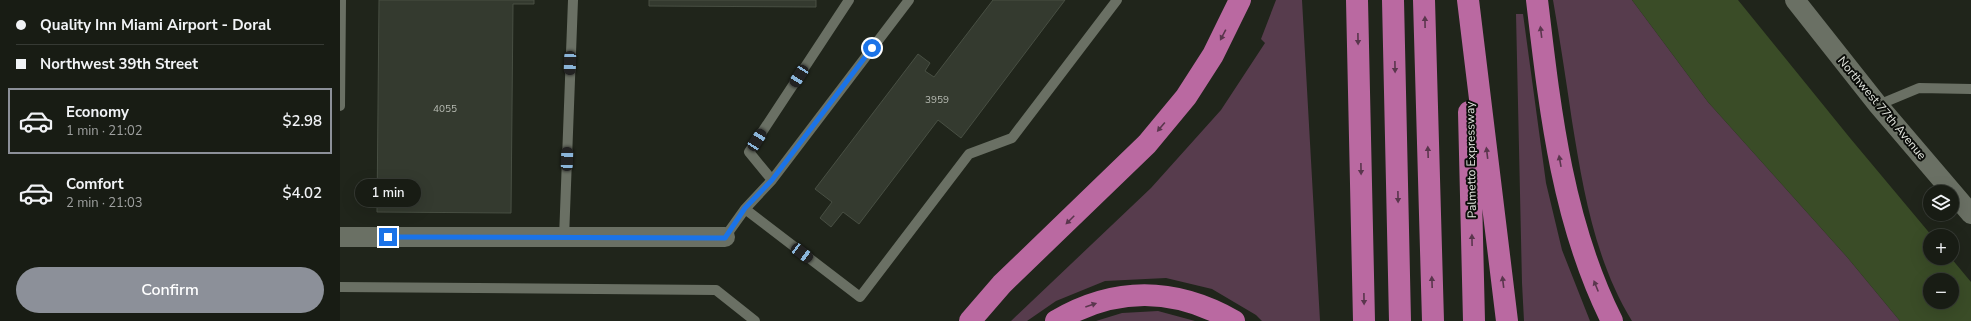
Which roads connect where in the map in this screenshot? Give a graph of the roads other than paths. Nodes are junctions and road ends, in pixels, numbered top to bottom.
1 (341, 0) edge
2 (573, 0) edge
3 (849, 0) edge
4 (909, 0) edge
5 (1117, 0) edge
6 (1240, 0) edge
7 (1357, 0) edge
8 (1393, 0) edge
9 (1424, 0) edge
10 (1467, 0) edge
11 (1538, 0) edge
12 (1795, 0) edge
13 (1971, 89) edge
14 (1878, 105) junction
15 (340, 106) edge
16 (772, 180) junction
17 (745, 208) junction
18 (1971, 214) edge
19 (340, 237) edge
20 (564, 238) junction
21 (725, 238) joint
22 (340, 287) edge
23 (745, 317) edge
24 (755, 321) edge
25 (970, 321) edge
26 (1056, 321) edge
27 (1234, 321) edge
28 (1364, 321) edge
29 (1400, 321) edge
30 (1433, 321) edge
31 (1474, 321) edge
32 (1507, 321) edge
33 (1612, 321) edge

1 - 15 lane
2 - 20 lane
3 - 16 lane
4 - 16 lane
5 - 17 lane
6 -> 25 highway
7 -> 28 highway
8 -> 29 highway
30 -> 9 highway
31 -> 10 highway, Palmetto Expressway
32 -> 10 highway
33 -> 11 highway
12 - 14 street, Northwest 77th Avenue
13 - 14 lane
14 - 18 street, Northwest 77th Avenue
16 - 17 lane
17 - 21 lane
19 - 20 street
20 - 21 street
22 - 23 lane
23 - 24 lane
26 -> 27 highway

